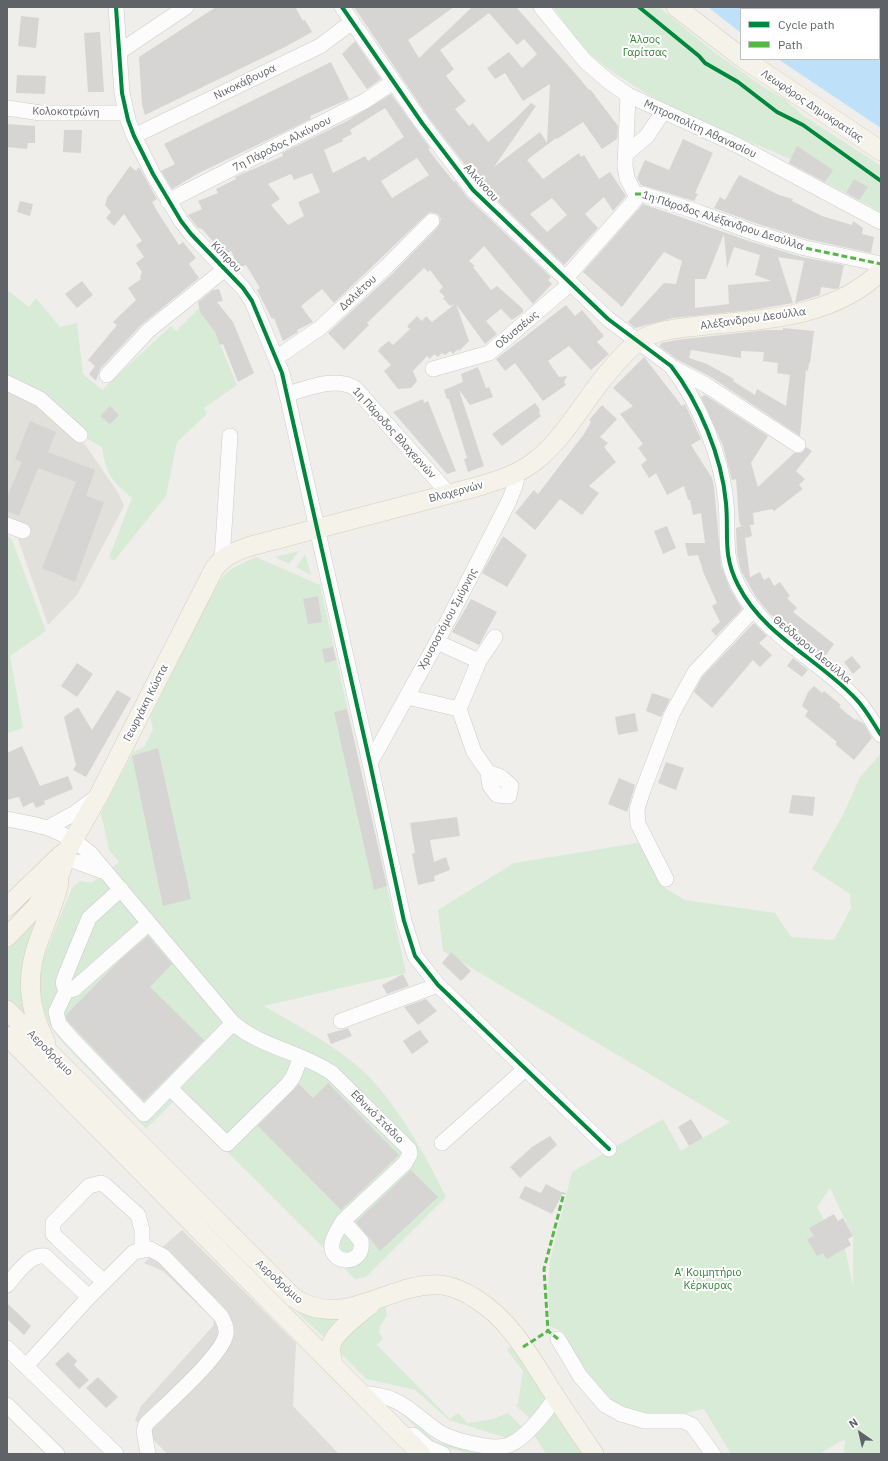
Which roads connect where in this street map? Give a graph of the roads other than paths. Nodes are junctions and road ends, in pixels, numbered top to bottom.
1 (116, 7) edge
2 (186, 7) edge
3 (342, 7) edge
4 (541, 7) edge
5 (676, 7) edge
6 (352, 22) junction
7 (119, 52) junction
8 (740, 56) edge
9 (745, 60) edge
10 (393, 82) junction
11 (628, 95) junction
12 (7, 108) edge
13 (663, 112) junction
14 (126, 113) junction
15 (134, 136) junction
16 (881, 151) edge
17 (626, 154) junction
18 (635, 194) junction
19 (168, 201) junction
20 (432, 220) dead end
21 (881, 222) edge
22 (881, 264) edge
23 (225, 269) junction
24 (881, 271) edge
25 (568, 282) junction
26 (639, 342) junction
27 (276, 358) junction
28 (671, 366) junction
29 (433, 369) dead end
30 (107, 375) dead end
31 (7, 383) edge
32 (288, 394) junction
33 (80, 435) dead end
34 (230, 436) dead end
35 (798, 445) dead end
36 (518, 472) junction
37 (448, 494) junction
38 (7, 525) edge
39 (316, 528) junction
40 (23, 531) dead end
41 (222, 560) junction
42 (753, 610) junction
43 (495, 636) dead end
44 (437, 642) junction
45 (479, 661) junction
46 (407, 697) junction
47 (459, 709) junction
48 (881, 735) edge
49 (370, 763) junction
50 (488, 772) dead end
51 (99, 795) junction
52 (7, 819) edge
53 (49, 827) junction
54 (70, 855) junction
55 (106, 872) junction
56 (666, 879) dead end
57 (121, 889) junction
58 (7, 907) edge
59 (149, 923) junction
60 (7, 937) edge
61 (438, 985) junction
62 (67, 989) junction
63 (7, 1010) edge
64 (341, 1021) dead end
65 (233, 1023) junction
66 (11, 1042) edge
67 (54, 1057) junction
68 (301, 1057) junction
69 (524, 1070) junction
70 (170, 1088) junction
71 (442, 1143) dead end
72 (609, 1149) dead end
73 (190, 1195) junction
74 (175, 1206) junction
75 (343, 1221) dead end
76 (142, 1250) junction
77 (104, 1282) junction
78 (7, 1285) edge
79 (89, 1297) junction
80 (377, 1300) junction
81 (558, 1339) dead end
82 (7, 1348) edge
83 (333, 1365) junction
84 (26, 1366) junction
85 (359, 1393) junction
86 (556, 1398) junction
87 (7, 1405) edge
88 (385, 1418) junction
89 (56, 1454) edge
90 (116, 1454) edge
91 (148, 1454) edge
92 (421, 1454) edge
93 (443, 1454) edge
94 (594, 1454) edge
95 (713, 1454) edge

1 - 7 street, Κύπρου
2 - 7 street
3 - 6 street, Αλκίνοου
4 - 11 street, Μητροπολίτη Αθανασίου
5 - 8 main road
6 - 10 street, Αλκίνοου
6 - 15 street, Νικοκάβουρα
7 - 14 street, Κύπρου
9 - 16 main road, Λεωφόρος Δημοκρατίας
10 - 19 street, 7η Πάροδος Αλκίνοου
10 - 25 street, Αλκίνοου
11 - 13 street, Μητροπολίτη Αθανασίου
11 - 17 street
12 - 14 street, Κολοκοτρώνη
13 - 17 street
13 - 21 street, Μητροπολίτη Αθανασίου
14 - 15 street, Κύπρου
15 - 19 street, Κύπρου
17 - 18 street
18 - 22 street, 1η Πάροδος Αλέξανδρου Δεσύλλα
18 - 25 street, Οδυσσέως
19 - 23 street, Κύπρου
20 - 27 street, Δαλιέτου
23 - 27 street, Κύπρου
23 - 30 street
24 - 26 main road, Αλέξανδρου Δεσύλλα
25 - 26 street, Αλκίνοου
25 - 29 street, Οδυσσέως
26 - 28 street, Θεόδωρου Δεσύλλα
26 - 36 main road, Βλαχερνών
27 - 32 street, Κύπρου
28 - 35 street
28 - 42 street, Θεόδωρου Δεσύλλα
31 - 33 street
32 - 37 street, 1η Πάροδος Βλαχερνών
32 - 39 street, Κύπρου
34 - 41 street
36 - 37 main road, Βλαχερνών
36 - 44 street, Χρυσοστόμου Σμύρνης
37 - 39 main road, Βλαχερνών
38 - 40 street
39 - 41 main road, Βλαχερνών
39 - 49 street, Κύπρου
41 - 51 main road, Γεωργάκη Κώστα
42 - 48 street, Θεόδωρου Δεσύλλα
42 - 56 street
43 - 45 street
44 - 45 street
44 - 46 street, Χρυσοστόμου Σμύρνης
45 - 47 street
46 - 47 street
46 - 49 street, Χρυσοστόμου Σμύρνης
47 - 50 street
49 - 61 street, Κύπρου
51 - 53 street
51 - 54 main road, Γεωργάκη Κώστα
52 - 53 street
53 - 54 street
54 - 55 street, Εθνικό Στάδιο
54 - 55 street, Εθνικό Στάδιο
54 - 58 main road, Γεωργάκη Κώστα
54 - 60 main road, Γεωργάκη Κώστα
54 - 67 main road
55 - 57 street, Εθνικό Στάδιο
57 - 59 street, Εθνικό Στάδιο
57 - 62 street
59 - 62 street
59 - 65 street, Εθνικό Στάδιο
61 - 64 street
61 - 69 street, Κύπρου
62 - 70 street
63 - 67 main road, Αεροδρόμιο
65 - 68 street, Εθνικό Στάδιο
65 - 70 street
66 - 74 main road, Αεροδρόμιο
67 - 73 main road, Αεροδρόμιο
68 - 70 street
68 - 75 street, Εθνικό Στάδιο
69 - 71 street
69 - 72 street, Κύπρου
73 - 74 street
73 - 80 main road, Αεροδρόμιο
74 - 83 main road, Αεροδρόμιο
76 - 77 street
76 - 77 street
76 - 91 street
77 - 79 street
78 - 79 street
79 - 84 street
80 - 83 main road
80 - 86 main road, Αεροδρόμιο
81 - 95 street
82 - 84 street
83 - 85 main road, Αεροδρόμιο
84 - 90 street
85 - 86 street
85 - 88 main road, Αεροδρόμιο
86 - 94 main road, Αεροδρόμιο
87 - 89 street
88 - 92 main road, Αεροδρόμιο
88 - 93 street

